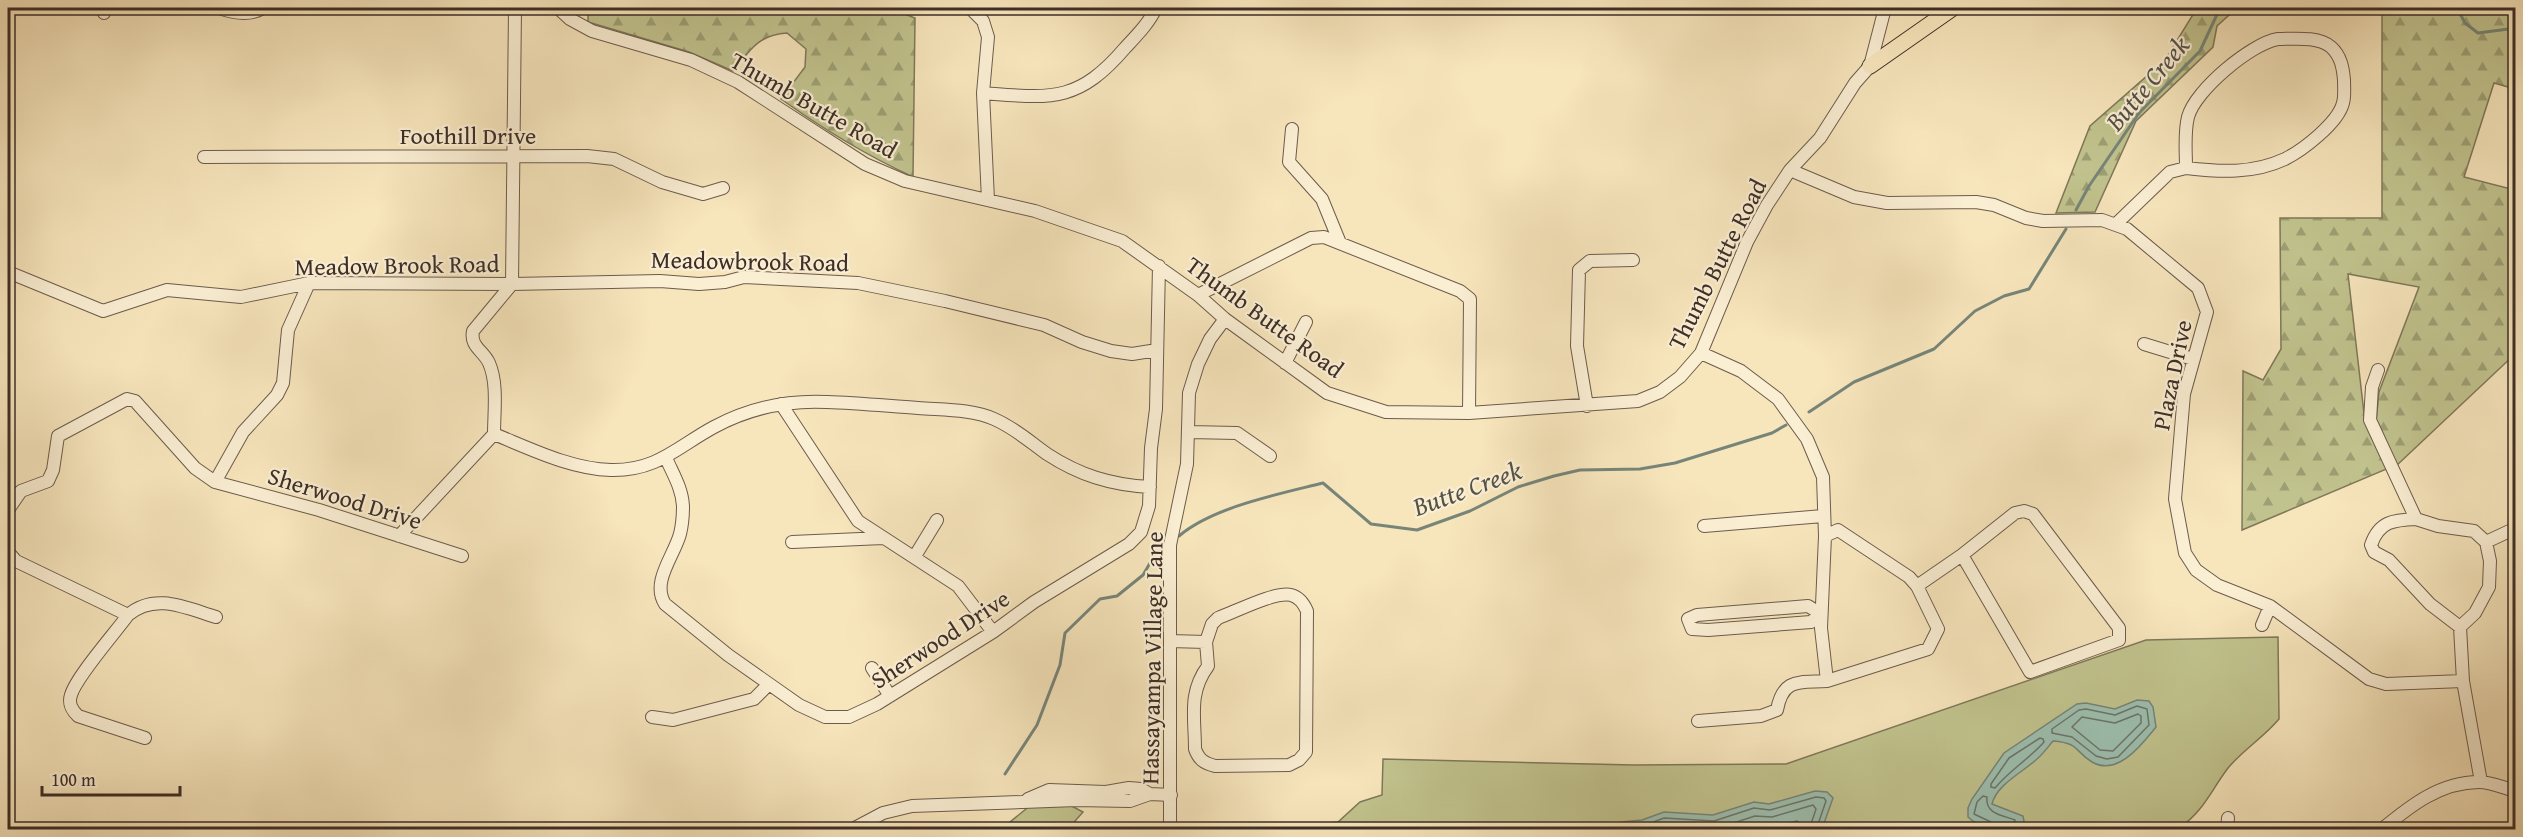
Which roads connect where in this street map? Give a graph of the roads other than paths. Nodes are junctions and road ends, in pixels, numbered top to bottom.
1 (219, 8) edge
2 (263, 8) edge
3 (515, 8) edge
4 (558, 8) edge
5 (970, 8) edge
6 (1156, 8) edge
7 (1885, 8) edge
8 (1953, 8) edge
9 (1870, 66) junction
10 (983, 93) junction
11 (1292, 129) dead end
12 (512, 155) junction
13 (204, 157) dead end
14 (2186, 168) junction
15 (1790, 170) junction
16 (723, 188) dead end
17 (988, 200) junction
18 (2116, 224) junction
19 (1340, 243) junction
20 (1633, 260) dead end
21 (1159, 266) junction
22 (8, 272) edge
23 (309, 283) junction
24 (512, 284) junction
25 (1198, 295) junction
26 (1225, 319) junction
27 (1306, 322) dead end
28 (2144, 344) dead end
29 (1157, 350) junction
30 (1701, 353) junction
31 (2193, 359) junction
32 (1285, 363) junction
33 (2378, 370) dead end
34 (780, 404) junction
35 (1587, 406) junction
36 (1469, 413) junction
37 (1189, 432) junction
38 (494, 434) junction
39 (1270, 456) dead end
40 (666, 458) junction
41 (215, 482) junction
42 (1150, 487) junction
43 (8, 510) edge
44 (1823, 516) junction
45 (2416, 519) junction
46 (937, 520) dead end
47 (1704, 526) dead end
48 (2516, 528) edge
49 (399, 536) junction
50 (1824, 536) junction
51 (883, 538) junction
52 (792, 542) dead end
53 (2486, 542) junction
54 (8, 552) edge
55 (1962, 555) junction
56 (462, 556) dead end
57 (915, 556) junction
58 (1917, 586) junction
59 (2270, 606) junction
60 (1821, 614) junction
61 (128, 615) junction
62 (216, 617) dead end
63 (2262, 625) dead end
64 (2460, 627) junction
65 (993, 632) junction
66 (1170, 641) junction
67 (1206, 642) junction
68 (872, 668) dead end
69 (1827, 681) junction
70 (2463, 681) junction
71 (770, 684) junction
72 (890, 696) junction
73 (652, 717) dead end
74 (1698, 721) dead end
75 (145, 738) dead end
76 (2481, 782) junction
77 (2516, 791) edge
78 (1171, 795) junction
79 (851, 830) edge
80 (1170, 830) edge
81 (2381, 830) edge

1 - 2 street
3 - 12 street
4 - 17 street, Thumb Butte Road
5 - 10 street
6 - 10 street
7 - 9 street, Thumb Butte Road
8 - 9 main road
9 - 15 street, Thumb Butte Road
10 - 17 street
11 - 19 street
12 - 13 street, Foothill Drive
12 - 16 street, Foothill Drive
12 - 24 street
14 - 14 street
14 - 18 street
15 - 18 street, Plaza Drive
15 - 30 street, Thumb Butte Road
17 - 21 street, Thumb Butte Road
18 - 31 street, Plaza Drive
19 - 25 street
19 - 36 street
20 - 35 street
21 - 25 street, Thumb Butte Road
21 - 29 street, Sherwood Drive
22 - 23 street, Meadow Brook Road
23 - 24 street, Meadow Brook Road
23 - 41 street
24 - 29 street, Meadowbrook Road
24 - 38 street
25 - 26 street, Thumb Butte Road
26 - 32 street, Thumb Butte Road
26 - 37 street, Hassayampa Village Lane
27 - 32 street
28 - 31 street
29 - 42 street, Sherwood Drive
30 - 35 street, Thumb Butte Road
30 - 44 street
31 - 59 street, Plaza Drive
32 - 36 street, Thumb Butte Road
33 - 45 street
34 - 40 street
34 - 42 street
34 - 51 street
35 - 36 street, Thumb Butte Road
37 - 39 street
37 - 66 street, Hassayampa Village Lane
38 - 40 street
38 - 49 street
40 - 71 street, Sherwood Drive
41 - 43 street
41 - 49 street, Sherwood Drive
42 - 65 street, Sherwood Drive
44 - 47 street
44 - 50 street
45 - 53 street
45 - 64 street
46 - 57 street
48 - 53 street
49 - 56 street, Sherwood Drive
50 - 58 street
50 - 60 street
51 - 52 street
51 - 57 street
53 - 64 street
54 - 61 street
55 - 55 street
55 - 58 street
57 - 65 street
58 - 69 street
59 - 63 street
59 - 70 street, Plaza Drive
60 - 60 street
60 - 69 street
61 - 62 street
61 - 75 street
64 - 70 street
65 - 72 street, Sherwood Drive
66 - 67 street
66 - 78 street, Hassayampa Village Lane
67 - 67 street
68 - 72 street
69 - 74 street
70 - 76 street
71 - 72 street, Sherwood Drive
71 - 73 street
76 - 77 street
76 - 81 street
78 - 79 street
78 - 80 street, Hassayampa Village Lane

